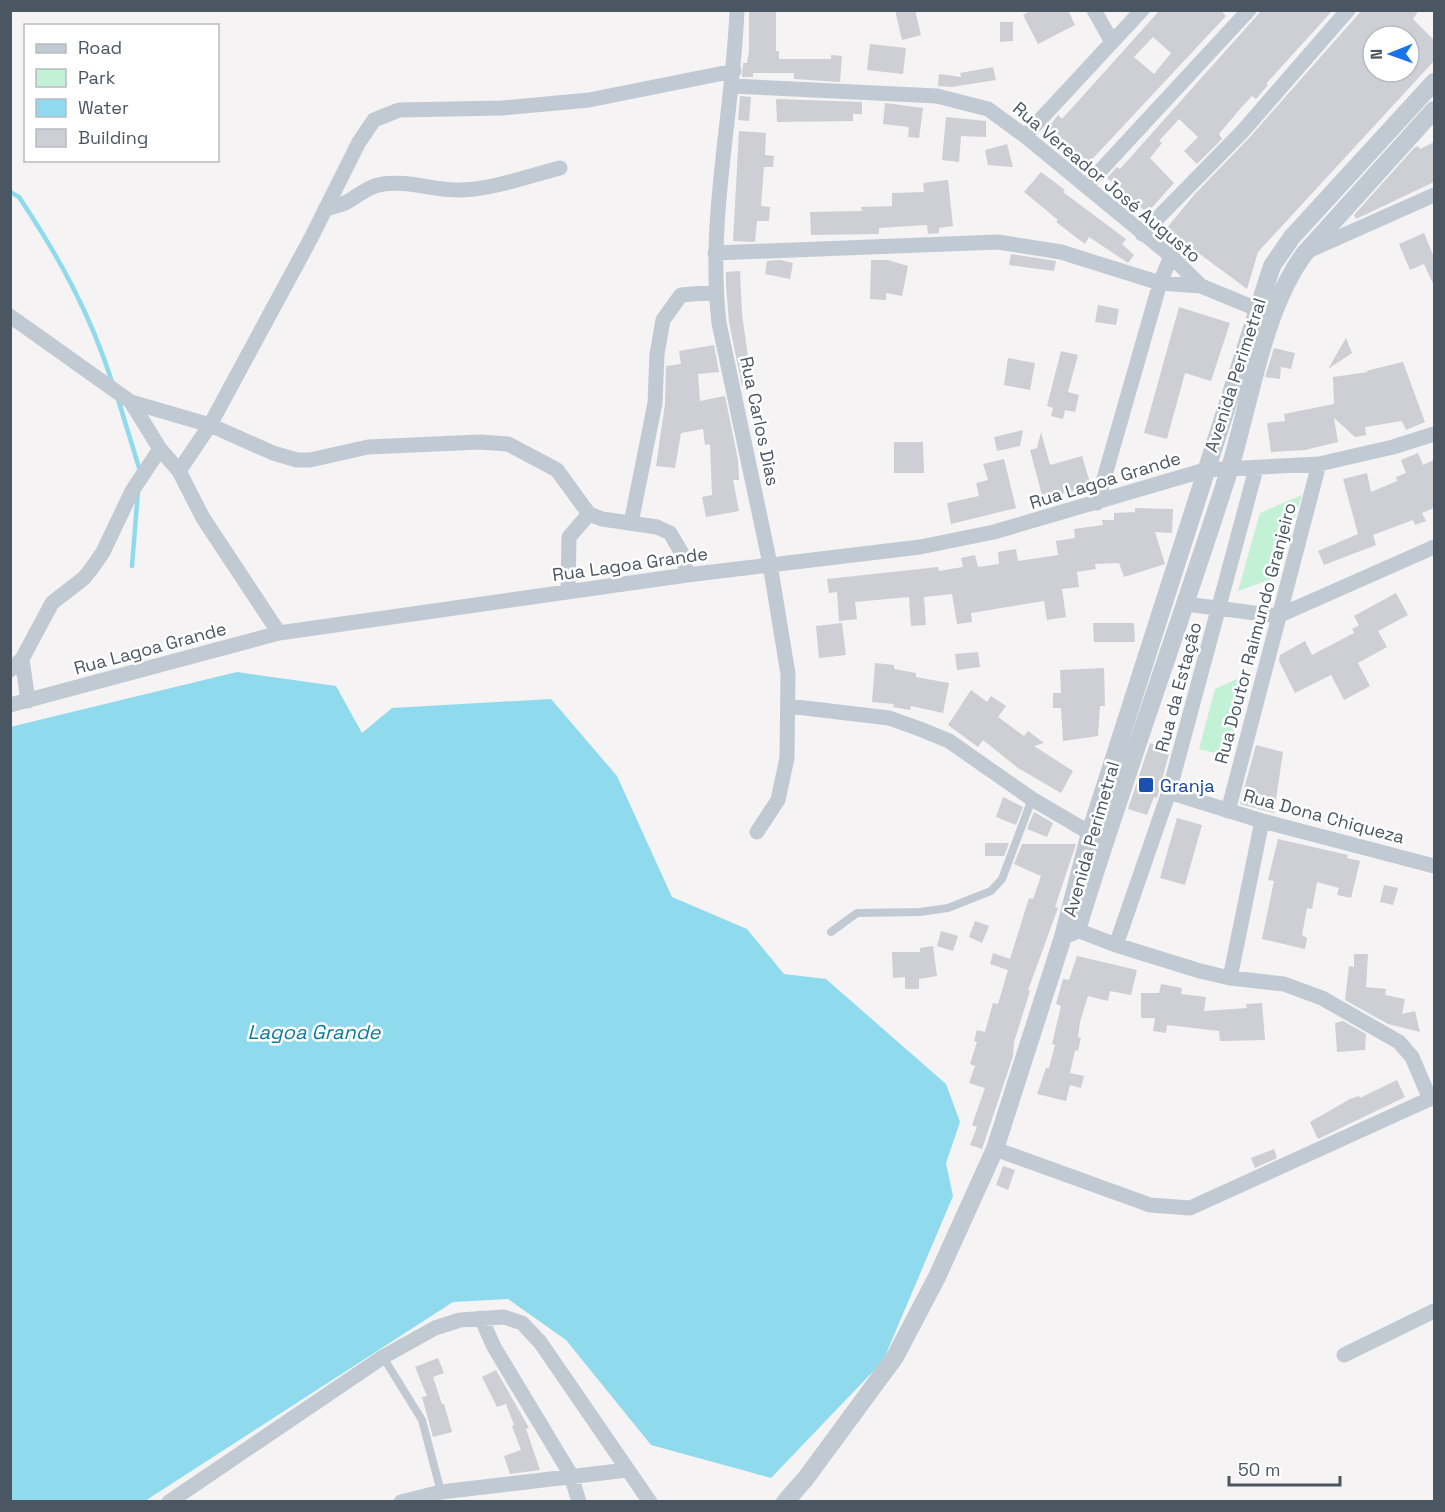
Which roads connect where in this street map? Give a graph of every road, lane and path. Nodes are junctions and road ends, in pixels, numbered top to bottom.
1 (737, 10) edge
2 (1094, 10) edge
3 (1142, 10) edge
4 (1249, 10) edge
5 (1348, 10) edge
6 (1112, 42) junction
7 (733, 78) junction
8 (1434, 82) edge
9 (1434, 110) edge
10 (1025, 136) junction
11 (560, 168) dead end
12 (1086, 186) junction
13 (1434, 195) edge
14 (325, 209) junction
15 (1142, 234) junction
16 (715, 253) junction
17 (1305, 253) junction
18 (1171, 256) junction
19 (1160, 284) junction
20 (1202, 286) junction
21 (716, 292) junction
22 (1265, 313) junction
23 (10, 316) edge
24 (131, 402) junction
25 (210, 425) junction
26 (1434, 434) edge
27 (160, 449) junction
28 (1319, 464) junction
29 (1256, 469) junction
30 (1205, 470) junction
31 (179, 471) junction
32 (1229, 471) junction
33 (1097, 503) junction
34 (589, 513) junction
35 (631, 523) junction
36 (1434, 547) edge
37 (770, 564) junction
38 (687, 575) junction
39 (568, 592) junction
40 (1186, 604) junction
41 (1220, 608) junction
42 (1278, 616) junction
43 (279, 633) junction
44 (22, 659) junction
45 (10, 670) edge
46 (28, 701) junction
47 (10, 705) edge
48 (788, 706) junction
49 (1118, 772) junction
50 (1169, 792) junction
51 (1032, 799) junction
52 (1228, 811) junction
53 (1262, 821) junction
54 (757, 832) dead end
55 (1090, 833) junction
56 (1434, 866) edge
57 (831, 932) dead end
58 (1070, 933) junction
59 (1116, 945) junction
60 (1230, 978) junction
61 (1429, 1079) edge
62 (1432, 1098) edge
63 (995, 1149) junction
64 (1434, 1311) edge
65 (481, 1318) junction
66 (1344, 1355) dead end
67 (383, 1357) junction
68 (627, 1470) junction
69 (571, 1475) junction
70 (492, 1486) junction
71 (441, 1492) junction
72 (169, 1502) edge
73 (401, 1502) edge
74 (497, 1502) edge
75 (579, 1502) edge
76 (650, 1502) edge
77 (785, 1502) edge

1 - 7 street, Rua Carlos Dias
2 - 6 street
3 - 6 street
4 - 12 street
5 - 15 street
6 - 10 street
7 - 10 street, Rua Vereador José Augusto
7 - 14 street, Rua Vereador José Augusto
7 - 16 street, Rua Carlos Dias
8 - 22 street, Avenida Perimetral
9 - 17 street, Avenida Perimetral
10 - 12 street, Rua Vereador José Augusto
11 - 14 street
12 - 15 street, Rua Vereador José Augusto
13 - 17 street
14 - 25 street, Rua Vereador José Augusto
15 - 18 street, Rua Vereador José Augusto
16 - 19 street
16 - 21 street, Rua Carlos Dias
17 - 22 street, Avenida Perimetral
18 - 19 street
18 - 20 street, Rua Vereador José Augusto
19 - 20 street
19 - 33 street
20 - 22 street, Rua Vereador José Augusto
21 - 35 street
21 - 37 street, Rua Carlos Dias
22 - 30 street, Avenida Perimetral
22 - 32 street, Avenida Perimetral
23 - 24 street
24 - 25 street
24 - 27 street
25 - 31 street, Rua Vereador José Augusto
25 - 34 street
26 - 28 street, Rua Lagoa Grande
27 - 31 street
27 - 44 street
28 - 29 street, Rua Lagoa Grande
28 - 42 street, Rua Doutor Raimundo Granjeiro
29 - 32 street, Rua Lagoa Grande
29 - 41 street, Rua da Estação
30 - 32 street, Rua Lagoa Grande
30 - 33 street, Rua Lagoa Grande
30 - 49 street, Avenida Perimetral
31 - 43 street
32 - 40 street, Avenida Perimetral
33 - 37 street, Rua Lagoa Grande
34 - 35 street
34 - 39 street
35 - 38 street
36 - 42 street
37 - 38 street, Rua Lagoa Grande
37 - 48 street, Rua Carlos Dias
38 - 39 street, Rua Lagoa Grande
39 - 43 street, Rua Lagoa Grande
40 - 41 street
40 - 49 street, Avenida Perimetral
41 - 42 street
41 - 50 street, Rua da Estação
42 - 52 street, Rua Doutor Raimundo Granjeiro
43 - 46 street, Rua Lagoa Grande
44 - 45 street
44 - 46 street
46 - 47 street, Rua Lagoa Grande
48 - 51 street
48 - 54 street, Rua Carlos Dias
49 - 55 street, Avenida Perimetral
49 - 58 street, Avenida Perimetral
50 - 52 street, Rua Dona Chiqueza
50 - 59 street, Rua da Estação
51 - 55 street
51 - 57 lane
52 - 53 street, Rua Dona Chiqueza
53 - 56 street, Rua Dona Chiqueza
53 - 60 street
55 - 58 street, Avenida Perimetral
58 - 59 street
58 - 63 street
59 - 60 street
60 - 61 street
61 - 62 street
62 - 63 street
63 - 77 street
64 - 66 street
65 - 67 street
65 - 68 street
65 - 69 street
67 - 71 lane
67 - 72 street
68 - 69 street
68 - 76 street
69 - 70 street
69 - 75 street
70 - 71 street
70 - 74 street
71 - 73 street

